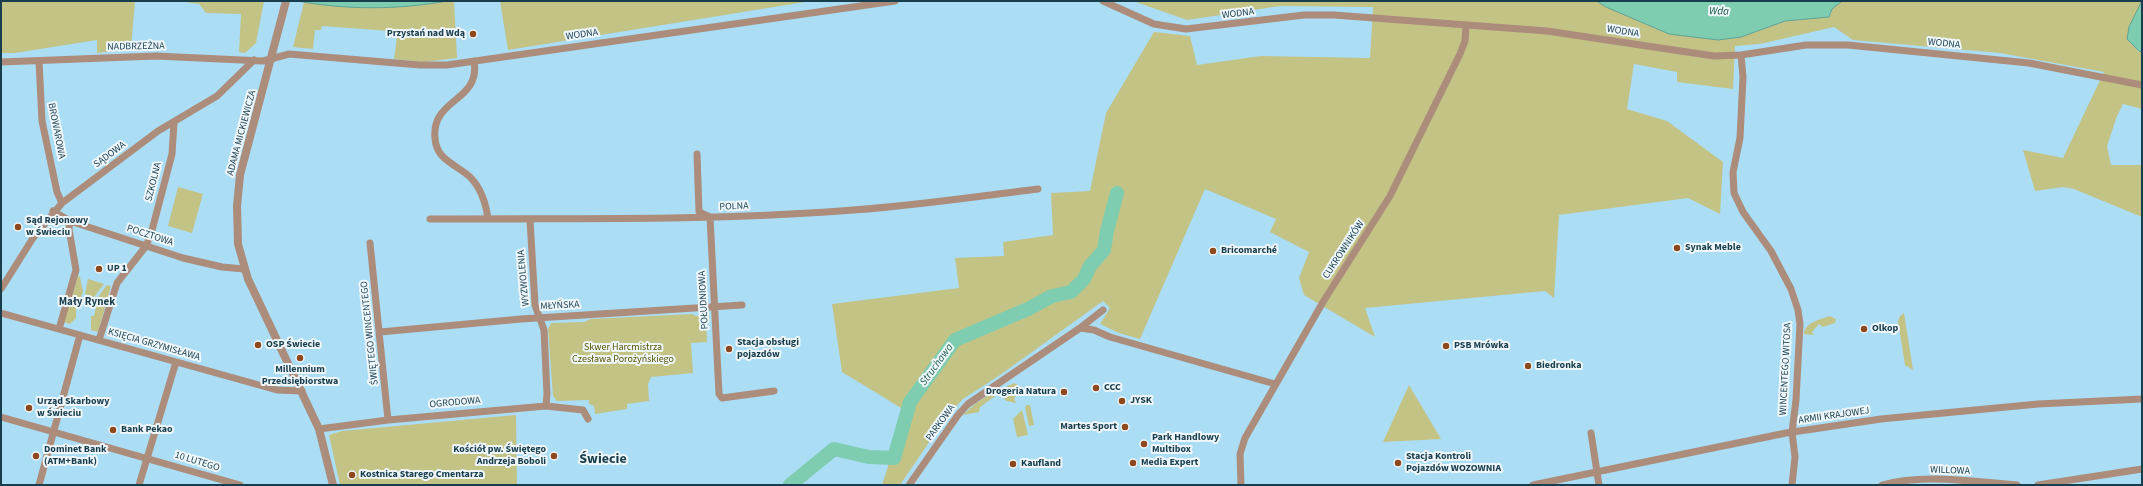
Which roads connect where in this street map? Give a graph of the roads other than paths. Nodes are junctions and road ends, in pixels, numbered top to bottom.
1 (286, 1) edge
2 (895, 1) edge
3 (1103, 1) edge
4 (1466, 25) junction
5 (1741, 55) junction
6 (254, 60) junction
7 (272, 60) junction
8 (38, 61) junction
9 (474, 61) junction
10 (1, 62) edge
11 (2142, 85) edge
12 (174, 122) junction
13 (697, 154) dead end
14 (1038, 189) dead end
15 (62, 203) junction
16 (53, 212) junction
17 (710, 217) junction
18 (430, 219) dead end
19 (488, 219) junction
20 (530, 220) junction
21 (70, 221) junction
22 (370, 243) dead end
23 (146, 246) junction
24 (244, 269) junction
25 (1, 289) edge
26 (742, 305) dead end
27 (715, 308) junction
28 (1103, 310) dead end
29 (1, 314) edge
30 (540, 318) junction
31 (1080, 328) junction
32 (59, 329) junction
33 (380, 332) junction
34 (80, 335) junction
35 (99, 340) junction
36 (176, 362) junction
37 (1275, 384) junction
38 (302, 391) junction
39 (774, 391) dead end
40 (2142, 399) edge
41 (546, 406) junction
42 (1, 417) edge
43 (588, 419) dead end
44 (388, 420) junction
45 (319, 429) junction
46 (54, 432) junction
47 (1792, 432) junction
48 (1590, 433) dead end
49 (148, 457) junction
50 (2142, 469) edge
51 (1596, 473) junction
52 (39, 485) edge
53 (139, 485) edge
54 (240, 485) edge
55 (333, 485) edge
56 (909, 485) edge
57 (1241, 485) edge
58 (1533, 485) edge
59 (1599, 485) edge
60 (1792, 485) edge
61 (1882, 485) edge
62 (2017, 485) edge
63 (2038, 485) edge

1 - 7 street, ADAMA MICKIEWICZA
2 - 9 street, WODNA
3 - 4 street, WODNA
4 - 5 street, WODNA
4 - 37 street, CUKROWNIKÓW
5 - 11 street, WODNA
5 - 47 street, WINCENTEGO WITOSA
6 - 7 street, NADBRZEŻNA
6 - 8 street, NADBRZEŻNA
6 - 12 street, SĄDOWA
7 - 9 street, WODNA
7 - 24 street, ADAMA MICKIEWICZA
8 - 10 street, NADBRZEŻNA
8 - 15 street, BROWAROWA
9 - 19 street
12 - 15 street, SĄDOWA
12 - 23 street, SZKOLNA
13 - 17 street
14 - 17 street, POLNA
15 - 16 street, SĄDOWA
16 - 21 street, POCZTOWA
16 - 25 street, SĄDOWA
17 - 20 street, POLNA
17 - 27 street, POŁUDNIOWA
18 - 19 street, POLNA
19 - 20 street, POLNA
20 - 30 street, WYZWOLENIA
21 - 23 street, POCZTOWA
21 - 32 street
22 - 33 street, ŚWIĘTEGO WINCENTEGO
23 - 24 street, POCZTOWA
23 - 35 street
24 - 38 street, ADAMA MICKIEWICZA
26 - 27 street, MŁYŃSKA
27 - 30 street, MŁYŃSKA
27 - 39 street, POŁUDNIOWA
28 - 31 street, PARKOWA
29 - 32 street, KSIĘCIA GRZYMISŁAWA
30 - 33 street, MŁYŃSKA
30 - 41 street, WYZWOLENIA
31 - 37 street
31 - 56 street, PARKOWA
32 - 34 street, KSIĘCIA GRZYMISŁAWA
33 - 44 street, ŚWIĘTEGO WINCENTEGO
34 - 35 street, KSIĘCIA GRZYMISŁAWA
34 - 46 street
35 - 36 street, KSIĘCIA GRZYMISŁAWA
36 - 38 street, KSIĘCIA GRZYMISŁAWA
36 - 49 street
37 - 57 street, CUKROWNIKÓW
38 - 45 street, ADAMA MICKIEWICZA
40 - 47 street, ARMII KRAJOWEJ
41 - 43 street, OGRODOWA
41 - 44 street, OGRODOWA
42 - 46 street
44 - 45 street, OGRODOWA
45 - 55 street, ADAMA MICKIEWICZA
46 - 49 street, 10 LUTEGO
46 - 52 street
47 - 51 street, ARMII KRAJOWEJ
47 - 60 street, WINCENTEGO WITOSA
48 - 51 street
49 - 53 street
49 - 54 street, 10 LUTEGO
50 - 63 street
51 - 58 street, ARMII KRAJOWEJ
51 - 59 street
61 - 62 street, WILLOWA

